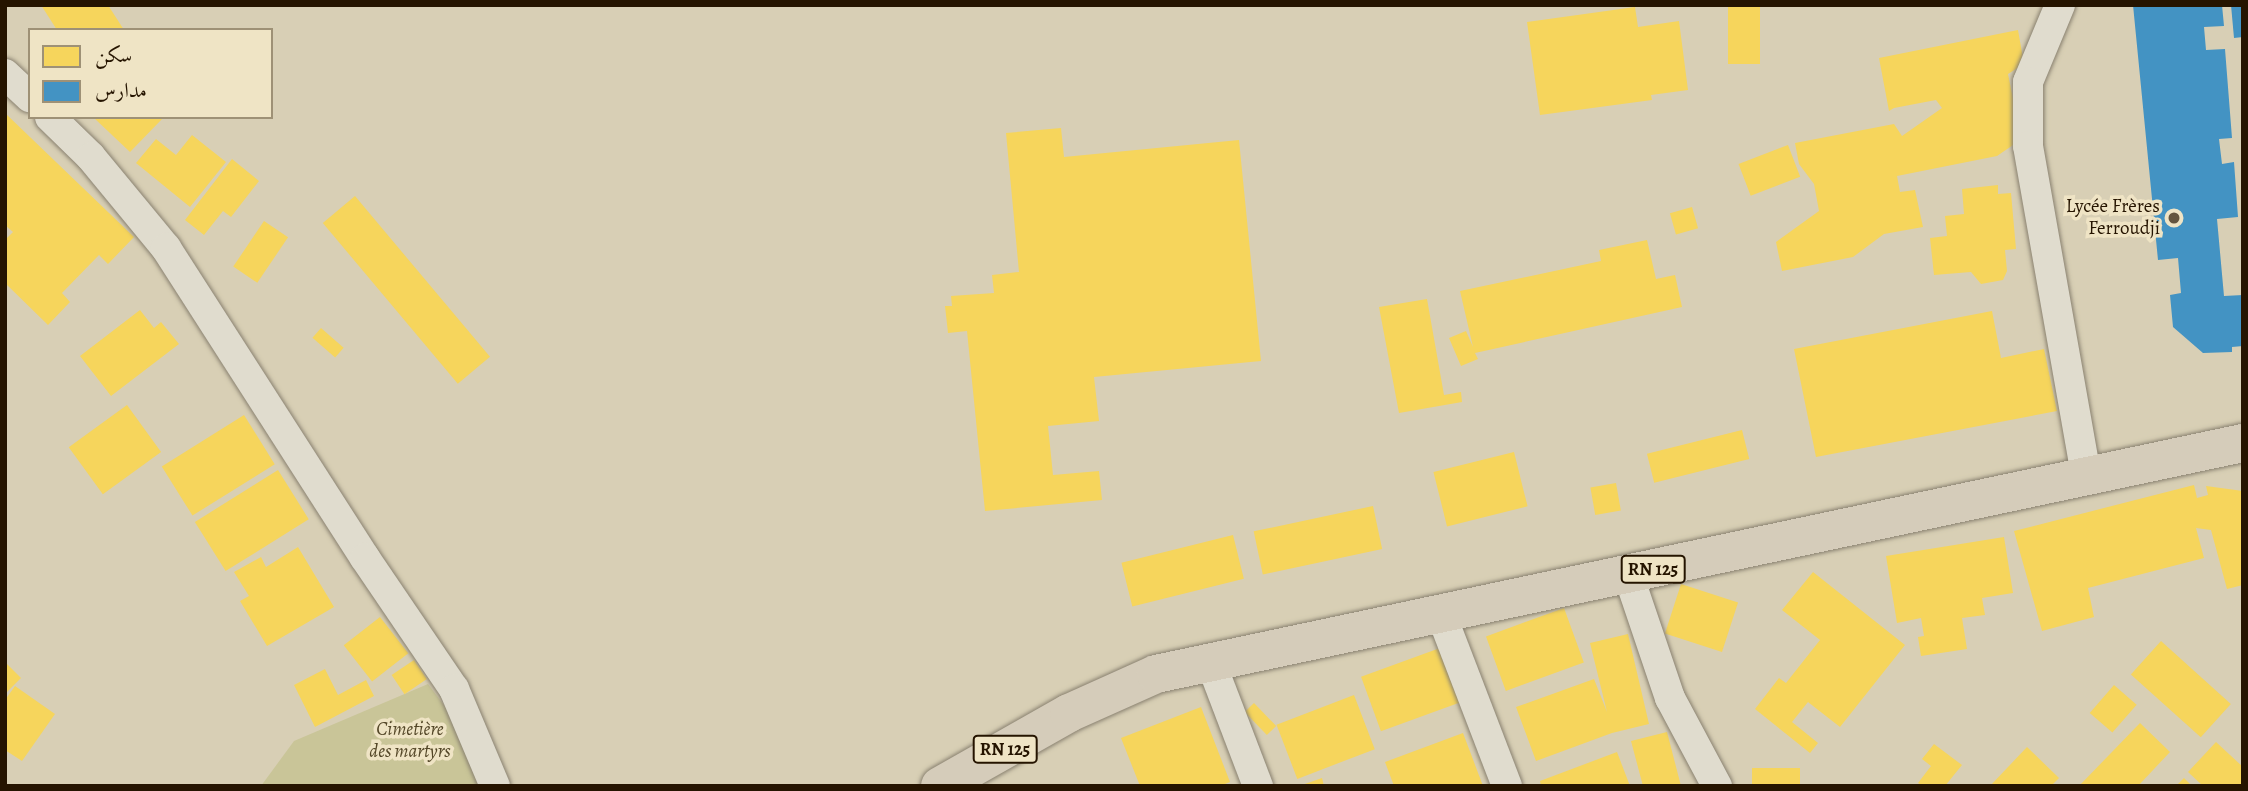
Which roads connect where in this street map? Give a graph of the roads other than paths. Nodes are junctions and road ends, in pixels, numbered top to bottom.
1 (2060, 5) edge
2 (5, 74) edge
3 (28, 95) edge
4 (52, 119) edge
5 (2243, 443) edge
6 (2086, 476) junction
7 (1628, 574) junction
8 (1441, 614) junction
9 (1211, 663) junction
10 (941, 785) edge
11 (495, 786) edge
12 (1258, 786) edge
13 (1507, 786) edge
14 (1717, 786) edge

1 - 6 street
2 - 3 street
4 - 11 street
5 - 6 main road, RN 125
6 - 7 main road, RN 125
7 - 8 main road, RN 125
7 - 14 street
8 - 9 main road, RN 125
8 - 13 street
9 - 10 main road, RN 125
9 - 12 street

